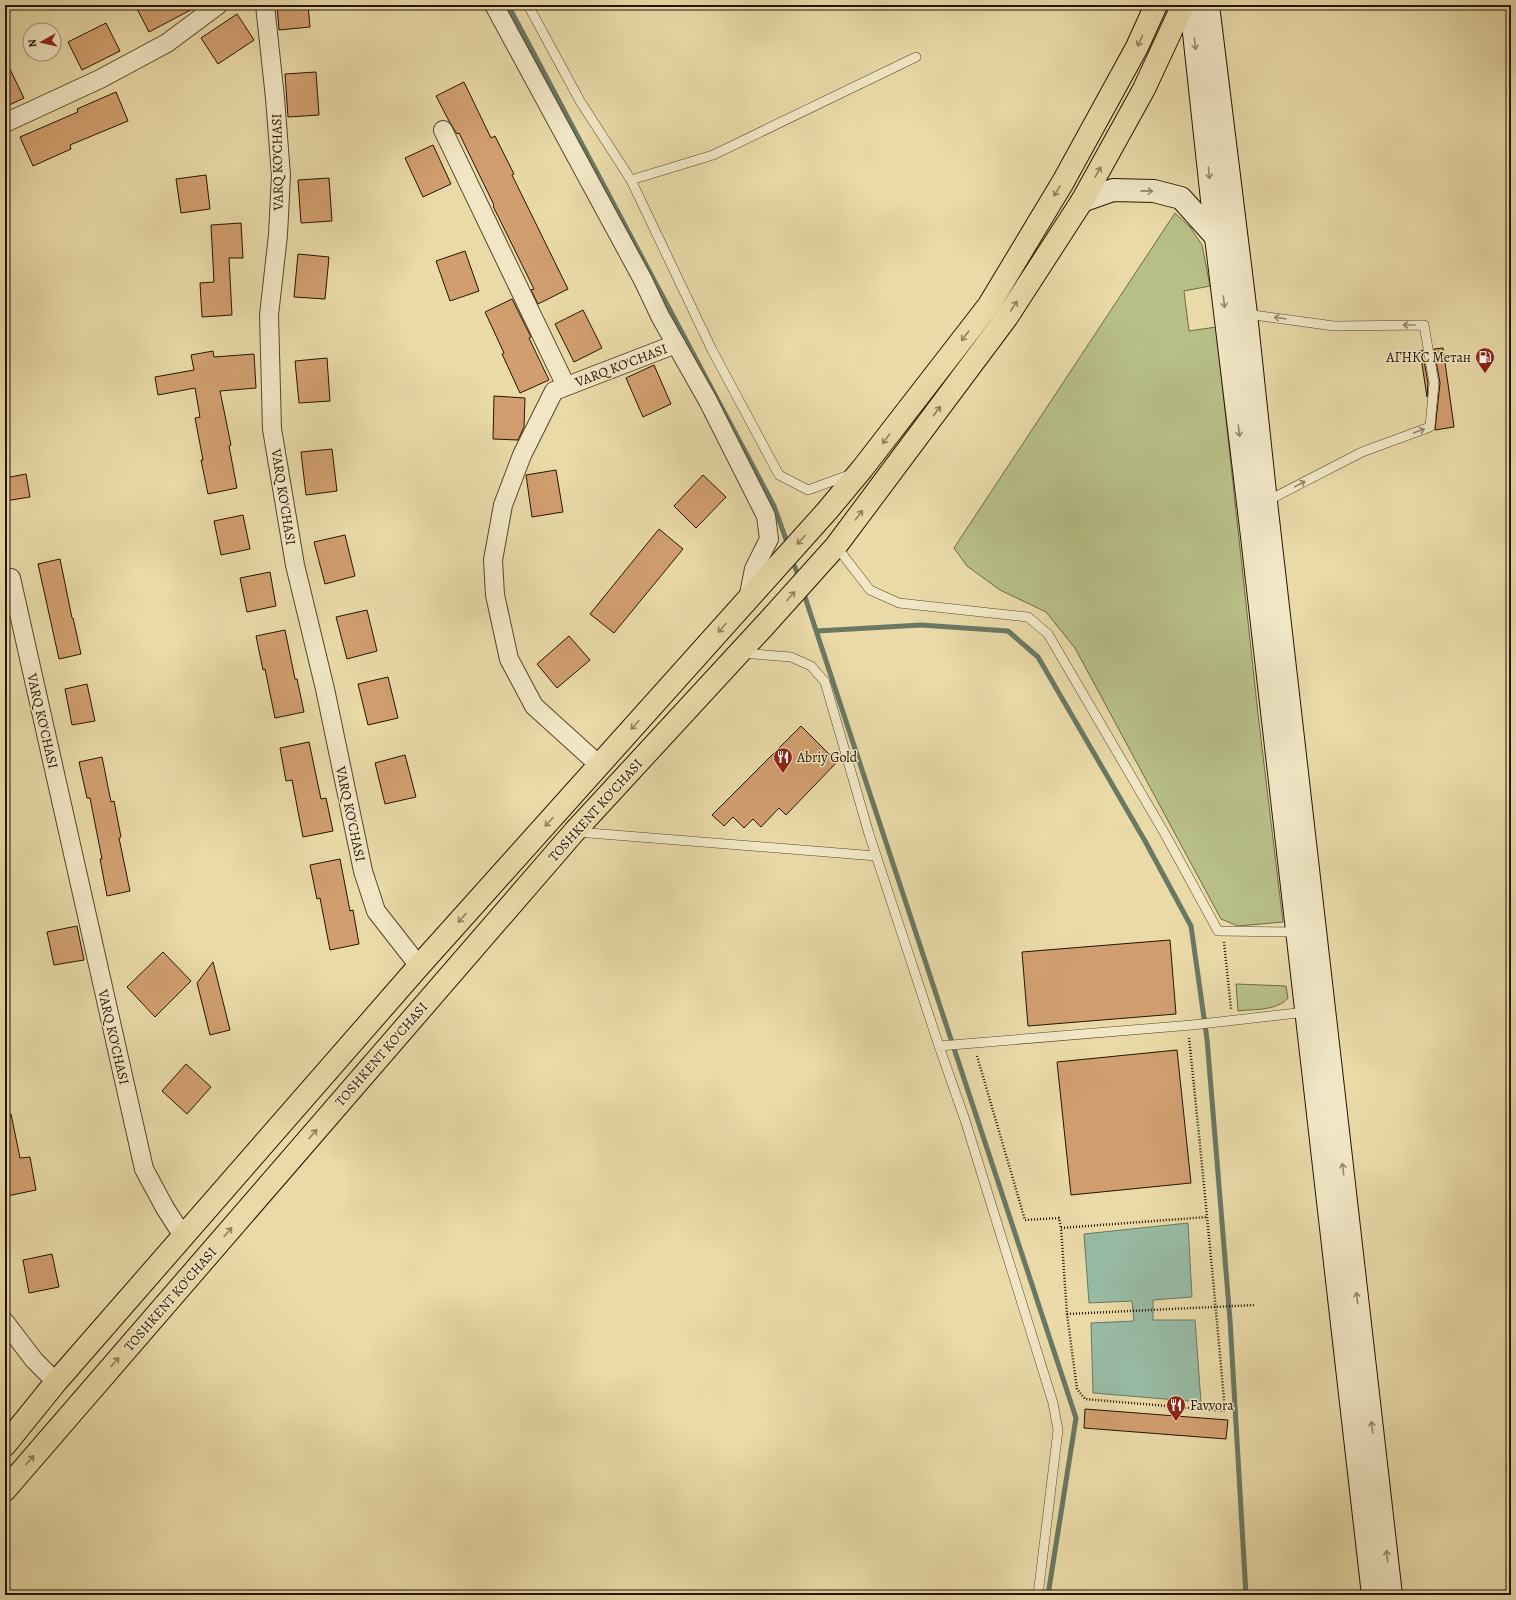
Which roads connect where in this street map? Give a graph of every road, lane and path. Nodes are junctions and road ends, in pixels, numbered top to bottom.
1 (218, 5) edge
2 (265, 5) edge
3 (494, 5) edge
4 (528, 5) edge
5 (1156, 5) edge
6 (1183, 5) edge
7 (1191, 5) edge
8 (1208, 5) edge
9 (916, 57) dead end
10 (5, 123) edge
11 (443, 130) dead end
12 (631, 180) junction
13 (1082, 202) junction
14 (1216, 237) junction
15 (1246, 314) junction
16 (676, 344) junction
17 (566, 386) junction
18 (862, 470) junction
19 (1266, 502) junction
20 (836, 546) junction
21 (5, 578) edge
22 (748, 599) junction
23 (740, 653) junction
24 (599, 765) junction
25 (574, 832) junction
26 (876, 856) junction
27 (1222, 931) junction
28 (1297, 932) junction
29 (419, 966) junction
30 (1306, 1012) junction
31 (1233, 1019) junction
32 (1190, 1025) junction
33 (973, 1043) junction
34 (939, 1046) junction
35 (1207, 1217) junction
36 (1061, 1228) junction
37 (183, 1236) junction
38 (1255, 1305) dead end
39 (1216, 1306) junction
40 (1067, 1314) junction
41 (5, 1322) edge
42 (56, 1382) junction
43 (5, 1445) edge
44 (5, 1490) edge
45 (1038, 1595) edge
46 (1373, 1595) edge
47 (1391, 1595) edge

1 - 10 street
2 - 29 street, VARQ KO'CHASI
3 - 16 street
4 - 12 lane
5 -> 18 highway, TOSHKENT KO'CHASI
13 -> 6 highway, TOSHKENT KO'CHASI
7 -> 14 main road
8 - 15 main road
9 - 12 lane
11 - 17 street, VARQ KO'CHASI
12 - 18 lane
13 -> 14 main road
20 -> 13 highway, TOSHKENT KO'CHASI
14 -> 28 main road
15 - 19 main road
19 -> 15 lane
16 - 17 street, VARQ KO'CHASI
16 - 22 street
17 - 24 street, VARQ KO'CHASI
18 -> 22 highway, TOSHKENT KO'CHASI
47 -> 19 main road
23 -> 20 highway, TOSHKENT KO'CHASI
20 - 27 lane
21 - 37 street, VARQ KO'CHASI
22 -> 24 highway, TOSHKENT KO'CHASI
23 - 25 highway, TOSHKENT KO'CHASI
23 - 26 lane
24 -> 29 highway, TOSHKENT KO'CHASI
25 - 26 lane
44 -> 25 highway, TOSHKENT KO'CHASI
26 - 34 lane
27 - 28 lane
27 - 31 path
28 - 30 main road
29 - 37 highway, TOSHKENT KO'CHASI
30 - 31 lane
30 - 46 main road
31 - 32 lane
32 - 33 lane
32 - 35 path
33 - 34 lane
33 - 36 path
34 - 45 lane
35 - 36 path
35 - 39 path
36 - 40 path
37 - 42 highway, TOSHKENT KO'CHASI
38 - 39 path
39 - 40 path
39 - 40 path
41 - 42 street
42 - 43 highway, TOSHKENT KO'CHASI

